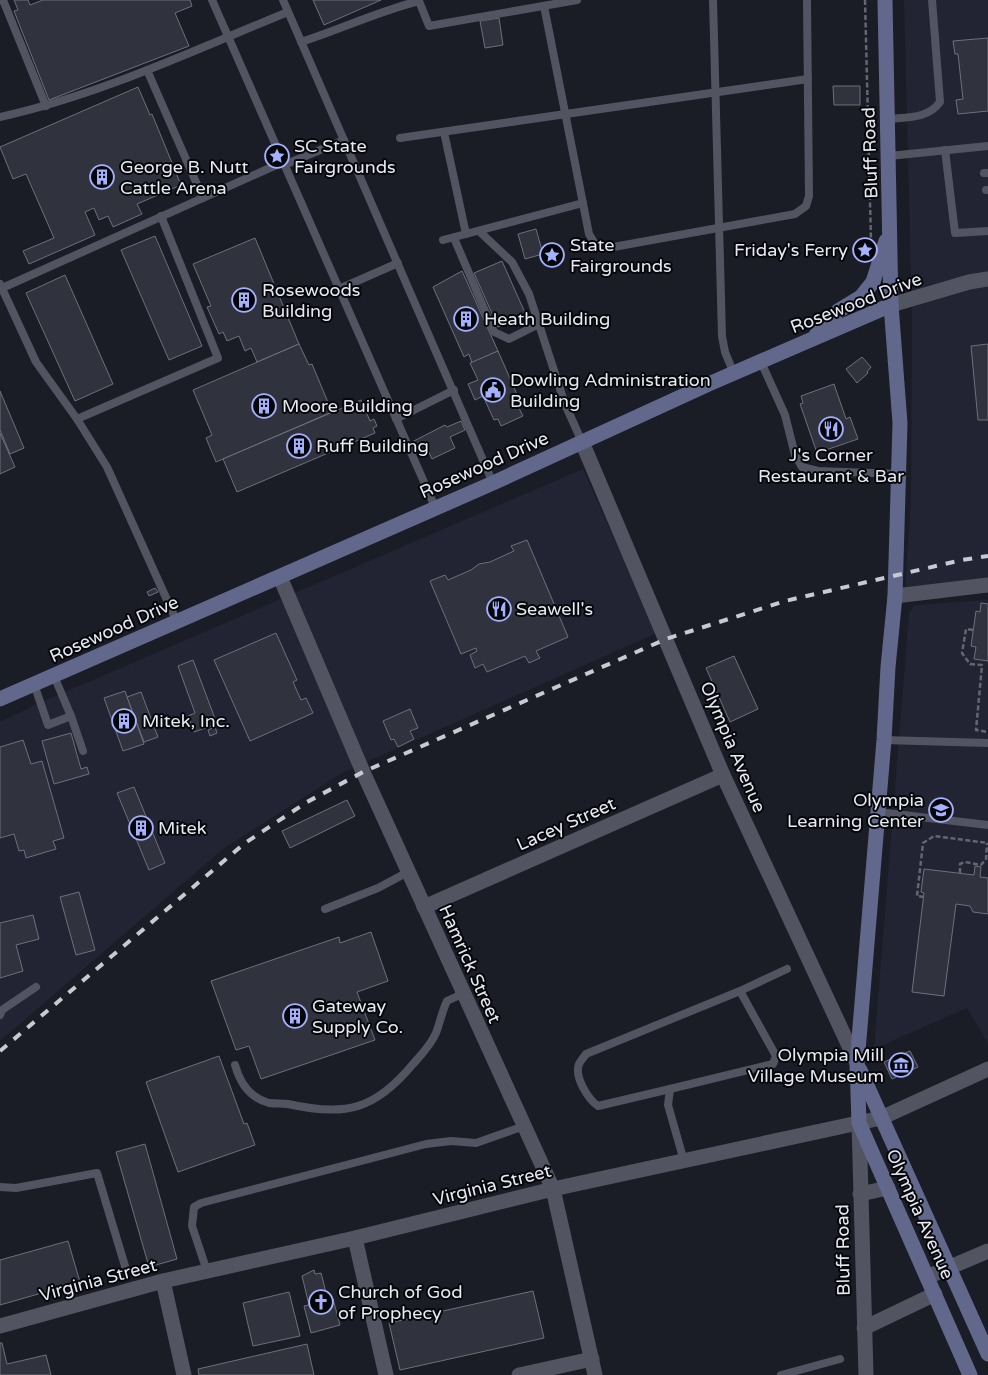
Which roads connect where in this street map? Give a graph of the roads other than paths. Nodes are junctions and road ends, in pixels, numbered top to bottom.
1 (3, 0) edge
2 (212, 0) edge
3 (283, 0) edge
4 (577, 0) edge
5 (713, 0) edge
6 (807, 0) edge
7 (885, 0) edge
8 (932, 0) edge
9 (565, 1) edge
10 (544, 6) junction
11 (288, 12) junction
12 (9, 15) junction
13 (0, 19) edge
14 (228, 36) junction
15 (302, 42) junction
16 (147, 70) junction
17 (808, 79) junction
18 (715, 92) junction
19 (46, 106) junction
20 (565, 115) junction
21 (0, 118) edge
22 (888, 119) junction
23 (444, 132) junction
24 (400, 138) dead end
25 (344, 140) junction
26 (988, 146) edge
27 (945, 150) junction
28 (889, 156) junction
29 (284, 164) junction
30 (957, 178) dead end
31 (949, 179) junction
32 (203, 198) junction
33 (583, 202) junction
34 (961, 210) dead end
35 (952, 211) junction
36 (161, 216) junction
37 (891, 225) junction
38 (719, 227) junction
39 (988, 230) edge
40 (479, 231) junction
41 (466, 234) junction
42 (454, 238) junction
43 (443, 240) dead end
44 (398, 263) junction
45 (988, 279) edge
46 (1, 287) edge
47 (339, 289) junction
48 (891, 305) junction
49 (537, 325) junction
50 (813, 339) junction
51 (761, 362) junction
52 (734, 374) junction
53 (454, 390) junction
54 (77, 419) junction
55 (396, 419) junction
56 (582, 442) junction
57 (899, 474) junction
58 (493, 483) junction
59 (435, 507) junction
60 (280, 577) junction
61 (988, 585) edge
62 (895, 596) junction
63 (177, 622) junction
64 (54, 676) junction
65 (34, 684) junction
66 (0, 699) edge
67 (71, 716) junction
68 (884, 740) junction
69 (988, 742) edge
70 (83, 751) dead end
71 (723, 775) junction
72 (878, 812) junction
73 (988, 825) edge
74 (408, 872) junction
75 (424, 907) junction
76 (325, 909) dead end
77 (786, 969) dead end
78 (36, 987) dead end
79 (740, 991) junction
80 (462, 994) junction
81 (1, 1012) edge
82 (856, 1063) junction
83 (234, 1065) dead end
84 (988, 1069) edge
85 (670, 1089) junction
86 (881, 1118) junction
87 (859, 1123) junction
88 (524, 1126) junction
89 (684, 1161) junction
90 (0, 1187) edge
91 (888, 1188) junction
92 (553, 1189) junction
93 (860, 1194) junction
94 (355, 1238) junction
95 (988, 1251) edge
96 (125, 1266) dead end
97 (948, 1268) junction
98 (206, 1272) junction
99 (927, 1277) junction
100 (162, 1282) junction
101 (935, 1294) junction
102 (0, 1326) edge
103 (864, 1328) junction
104 (988, 1354) edge
105 (592, 1359) junction
106 (840, 1360) dead end
107 (184, 1375) edge
108 (386, 1375) edge
109 (524, 1375) edge
110 (595, 1375) edge
111 (781, 1375) edge
112 (866, 1375) edge
113 (970, 1375) edge

1 - 12 lane
2 - 14 lane
3 - 11 lane
4 - 9 lane
5 - 18 lane
6 - 17 lane
7 - 22 main road, Bluff Road
8 - 22 lane
9 - 10 lane
10 - 15 lane
10 - 20 lane
11 - 14 lane
11 - 15 lane
12 - 13 lane
12 - 19 lane
14 - 16 lane
14 - 29 lane
15 - 25 lane
16 - 19 lane
16 - 32 lane
17 - 18 lane
17 - 38 lane
18 - 20 lane
18 - 38 lane
19 - 21 lane
20 - 23 lane
20 - 33 lane
22 - 28 main road, Bluff Road
23 - 24 lane
23 - 41 lane
25 - 29 lane
25 - 44 lane
26 - 27 lane
27 - 28 lane
27 - 31 lane
28 - 37 main road, Bluff Road
29 - 32 lane
29 - 47 lane
30 - 31 lane
31 - 35 lane
32 - 36 lane
33 - 38 lane
33 - 40 lane
34 - 35 lane
35 - 39 lane
36 - 46 lane
36 - 54 lane
37 - 48 main road, Bluff Road
37 - 50 main road
38 - 52 lane
40 - 41 lane
40 - 49 lane
41 - 42 lane
42 - 43 lane
42 - 49 lane
44 - 47 lane
44 - 53 lane
45 - 48 street, Rosewood Drive
46 - 54 lane
47 - 55 lane
48 - 50 main road, Rosewood Drive
48 - 57 main road, Bluff Road
49 - 56 lane
50 - 51 main road, Rosewood Drive
51 - 52 main road, Rosewood Drive
51 - 57 lane
52 - 56 main road, Rosewood Drive
53 - 55 lane
53 - 58 lane
54 - 63 lane
55 - 59 lane
56 - 58 main road, Rosewood Drive
56 - 71 street, Olympia Avenue
57 - 62 main road, Bluff Road
58 - 59 main road, Rosewood Drive
59 - 60 main road, Rosewood Drive
60 - 63 main road, Rosewood Drive
60 - 74 street, Hamrick Street
61 - 62 street
62 - 68 main road, Bluff Road
63 - 64 main road, Rosewood Drive
64 - 65 main road, Rosewood Drive
64 - 67 lane
65 - 66 main road, Rosewood Drive
65 - 67 lane
67 - 70 lane
68 - 69 lane
68 - 72 main road, Bluff Road
71 - 75 street, Lacey Street
71 - 82 street, Olympia Avenue
72 - 73 lane
72 - 82 main road, Bluff Road
74 - 75 street, Hamrick Street
74 - 76 lane
75 - 80 street, Hamrick Street
77 - 79 lane
78 - 81 lane
79 - 85 lane
79 - 85 lane
80 - 83 lane
80 - 88 street, Hamrick Street
82 - 86 main road, Olympia Avenue
82 - 87 main road, Olympia Avenue
84 - 86 street, Virginia Street
85 - 89 lane
86 - 87 street, Virginia Street
86 - 97 main road, Olympia Avenue
87 - 89 street, Virginia Street
87 - 91 main road, Olympia Avenue
87 - 93 street, Bluff Road
88 - 92 street, Hamrick Street
88 - 98 lane
89 - 92 street, Virginia Street
90 - 96 lane
91 - 93 street
91 - 99 main road, Olympia Avenue
92 - 94 street, Virginia Street
92 - 105 street, Hamrick Street
93 - 103 street, Bluff Road
94 - 98 street, Virginia Street
94 - 108 street
95 - 97 street
97 - 99 street
97 - 104 main road, Olympia Avenue
98 - 100 street, Virginia Street
99 - 101 main road, Olympia Avenue
100 - 102 street, Virginia Street
100 - 107 street
101 - 103 street
101 - 113 main road, Olympia Avenue
103 - 112 street, Bluff Road
105 - 109 street
105 - 110 street, Hamrick Street
106 - 111 lane

